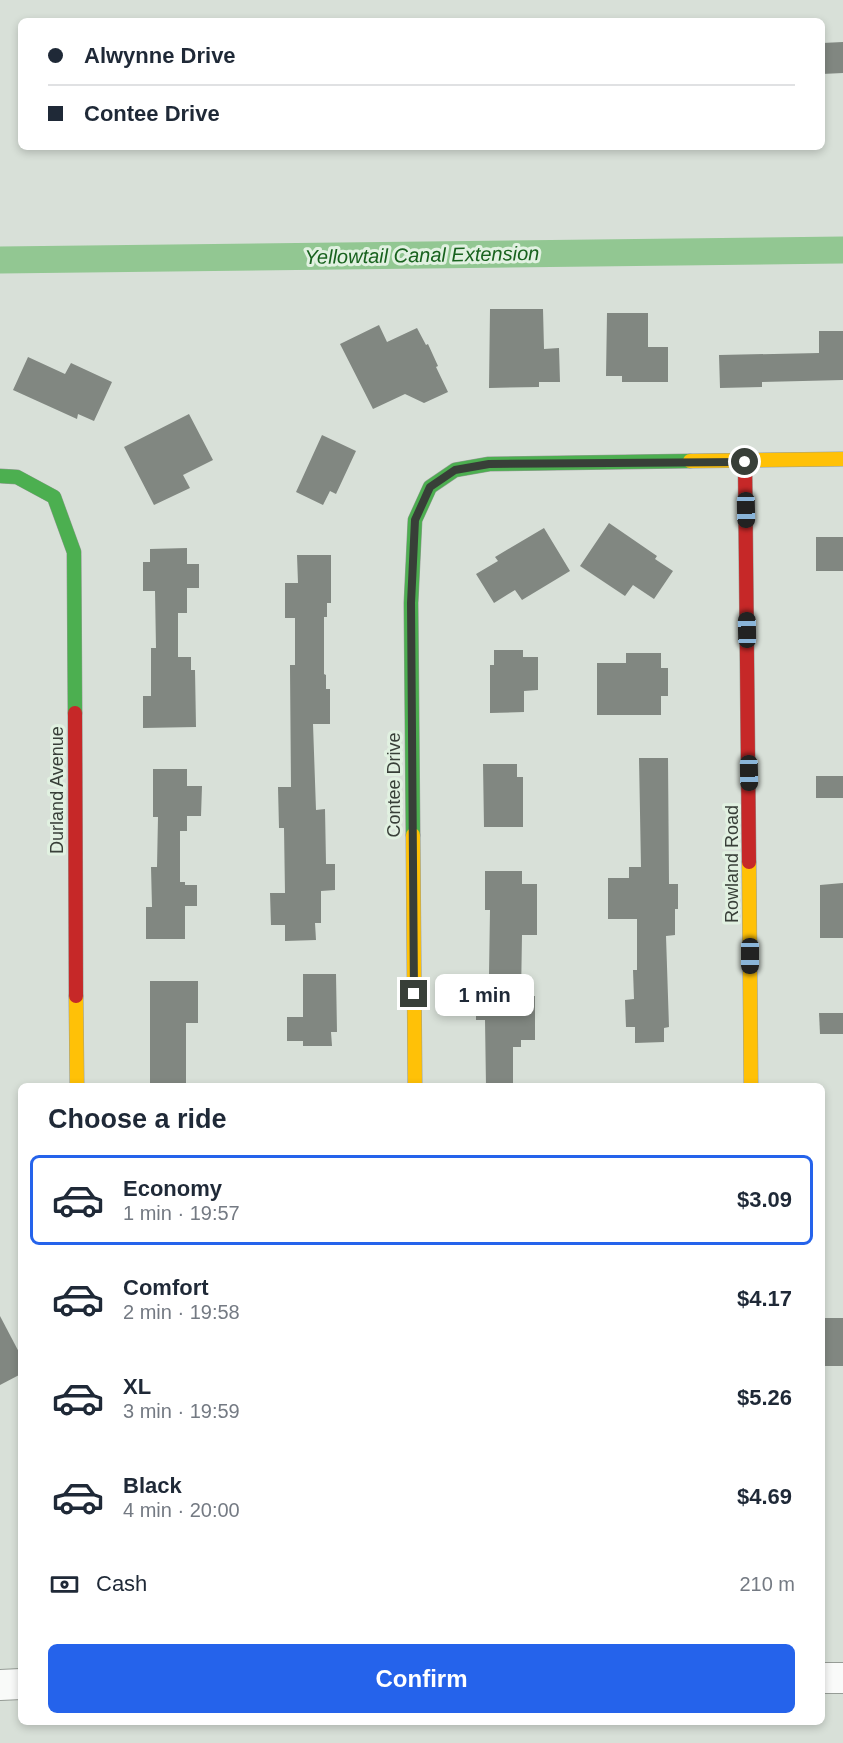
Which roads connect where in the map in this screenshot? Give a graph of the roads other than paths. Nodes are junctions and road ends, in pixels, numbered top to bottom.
1 (843, 459) edge
2 (745, 462) junction
3 (0, 476) edge
4 (77, 1083) edge
5 (415, 1083) edge
6 (751, 1083) edge
7 (825, 1678) edge
8 (843, 1678) edge
9 (18, 1684) edge
10 (0, 1685) edge

1 - 2 street
2 - 5 street, Contee Drive
2 - 6 street, Rowland Road
3 - 4 street, Durland Avenue
7 - 8 street
9 - 10 street

